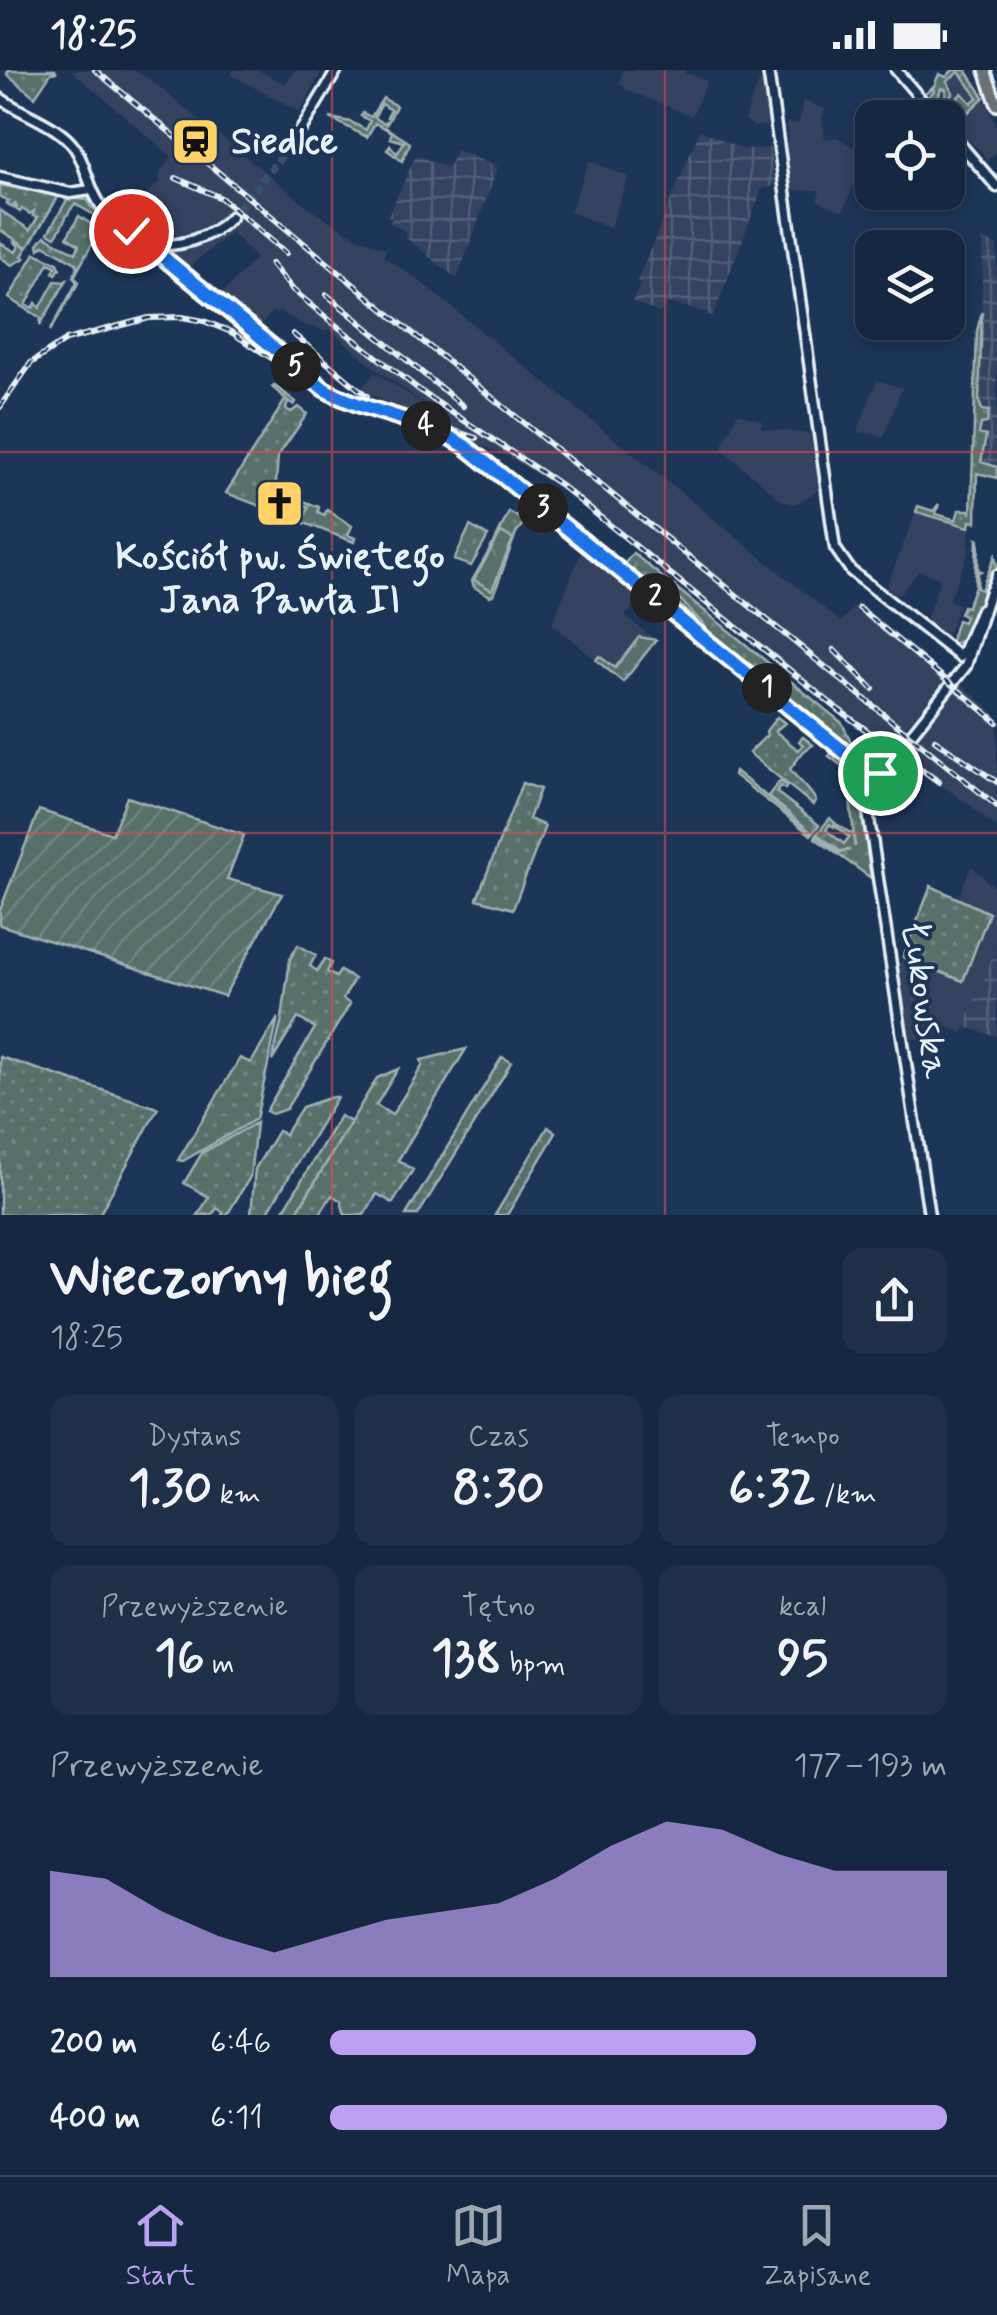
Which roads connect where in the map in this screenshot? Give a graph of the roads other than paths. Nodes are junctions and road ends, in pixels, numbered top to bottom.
1 (336, 70) edge
2 (768, 70) edge
3 (896, 70) edge
4 (985, 70) edge
5 (0, 98) edge
6 (922, 100) edge
7 (997, 105) edge
8 (292, 143) tunnel mouth
9 (965, 150) edge
10 (0, 177) edge
11 (997, 187) edge
12 (91, 190) junction
13 (231, 217) tunnel mouth
14 (164, 250) junction
15 (997, 575) edge
16 (990, 592) junction
17 (966, 645) junction
18 (948, 649) junction
19 (961, 661) junction
20 (873, 774) junction
21 (929, 1215) edge

1 - 8 main road
2 - 18 main road
3 - 6 main road
4 - 7 main road
5 - 12 main road
9 - 11 main road
10 - 12 main road
12 - 14 main road
13 - 14 main road
14 - 20 main road
15 - 16 main road
16 - 17 main road
16 - 19 main road
17 - 18 main road
17 - 19 main road
18 - 19 main road
19 - 20 main road, Łukowska
20 - 21 main road, Łukowska

